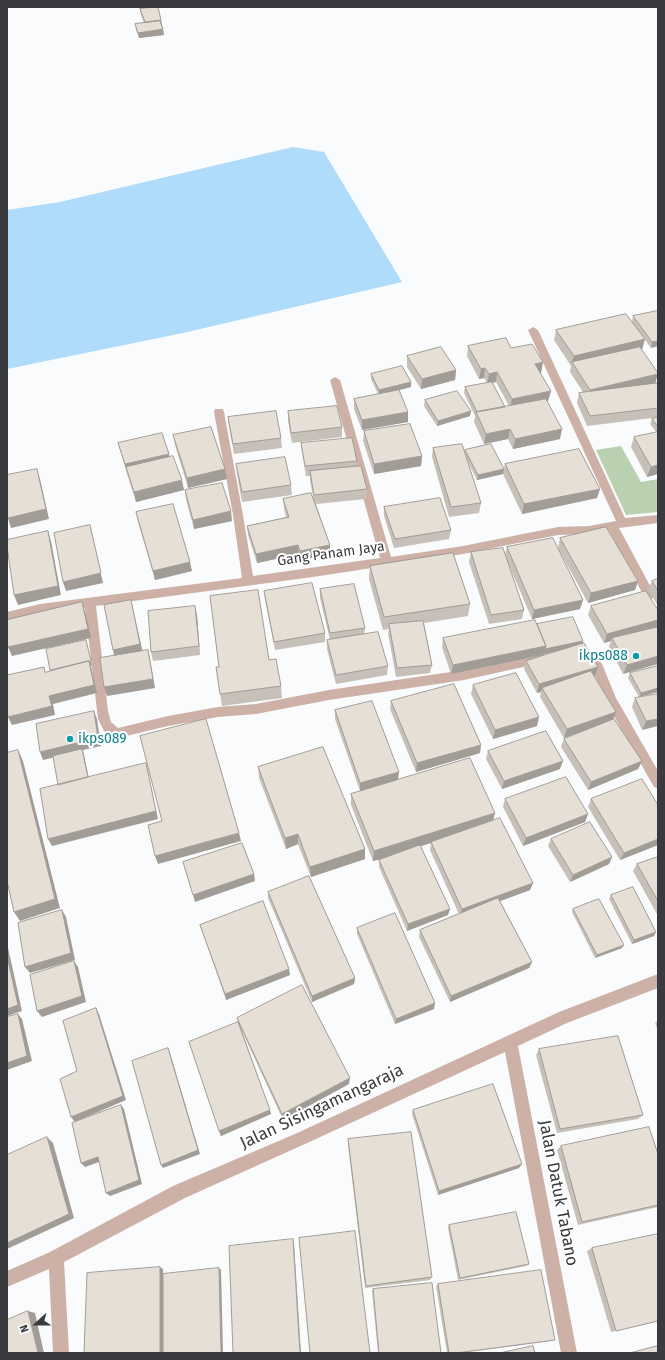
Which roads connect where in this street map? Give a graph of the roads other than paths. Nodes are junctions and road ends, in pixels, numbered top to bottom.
1 (533, 330) dead end
2 (336, 380) dead end
3 (219, 412) dead end
4 (658, 519) edge
5 (617, 525) junction
6 (387, 562) junction
7 (248, 581) junction
8 (649, 595) edge
9 (90, 602) junction
10 (7, 617) edge
11 (576, 650) edge
12 (551, 657) edge
13 (658, 783) edge
14 (658, 981) edge
15 (510, 1041) junction
16 (56, 1258) junction
17 (7, 1279) edge
18 (61, 1353) edge
19 (569, 1353) edge

1 - 5 street
2 - 6 street
3 - 7 street
4 - 5 street, Gang Panam Jaya
5 - 6 street, Gang Panam Jaya
5 - 8 street
6 - 7 street, Gang Panam Jaya
7 - 9 street, Gang Panam Jaya
9 - 10 street, Gang Panam Jaya
9 - 12 street
11 - 13 street
14 - 15 street, Jalan Sisingamangaraja
15 - 16 street, Jalan Sisingamangaraja
15 - 19 street, Jalan Datuk Tabano
16 - 17 street, Jalan Sisingamangaraja
16 - 18 street

